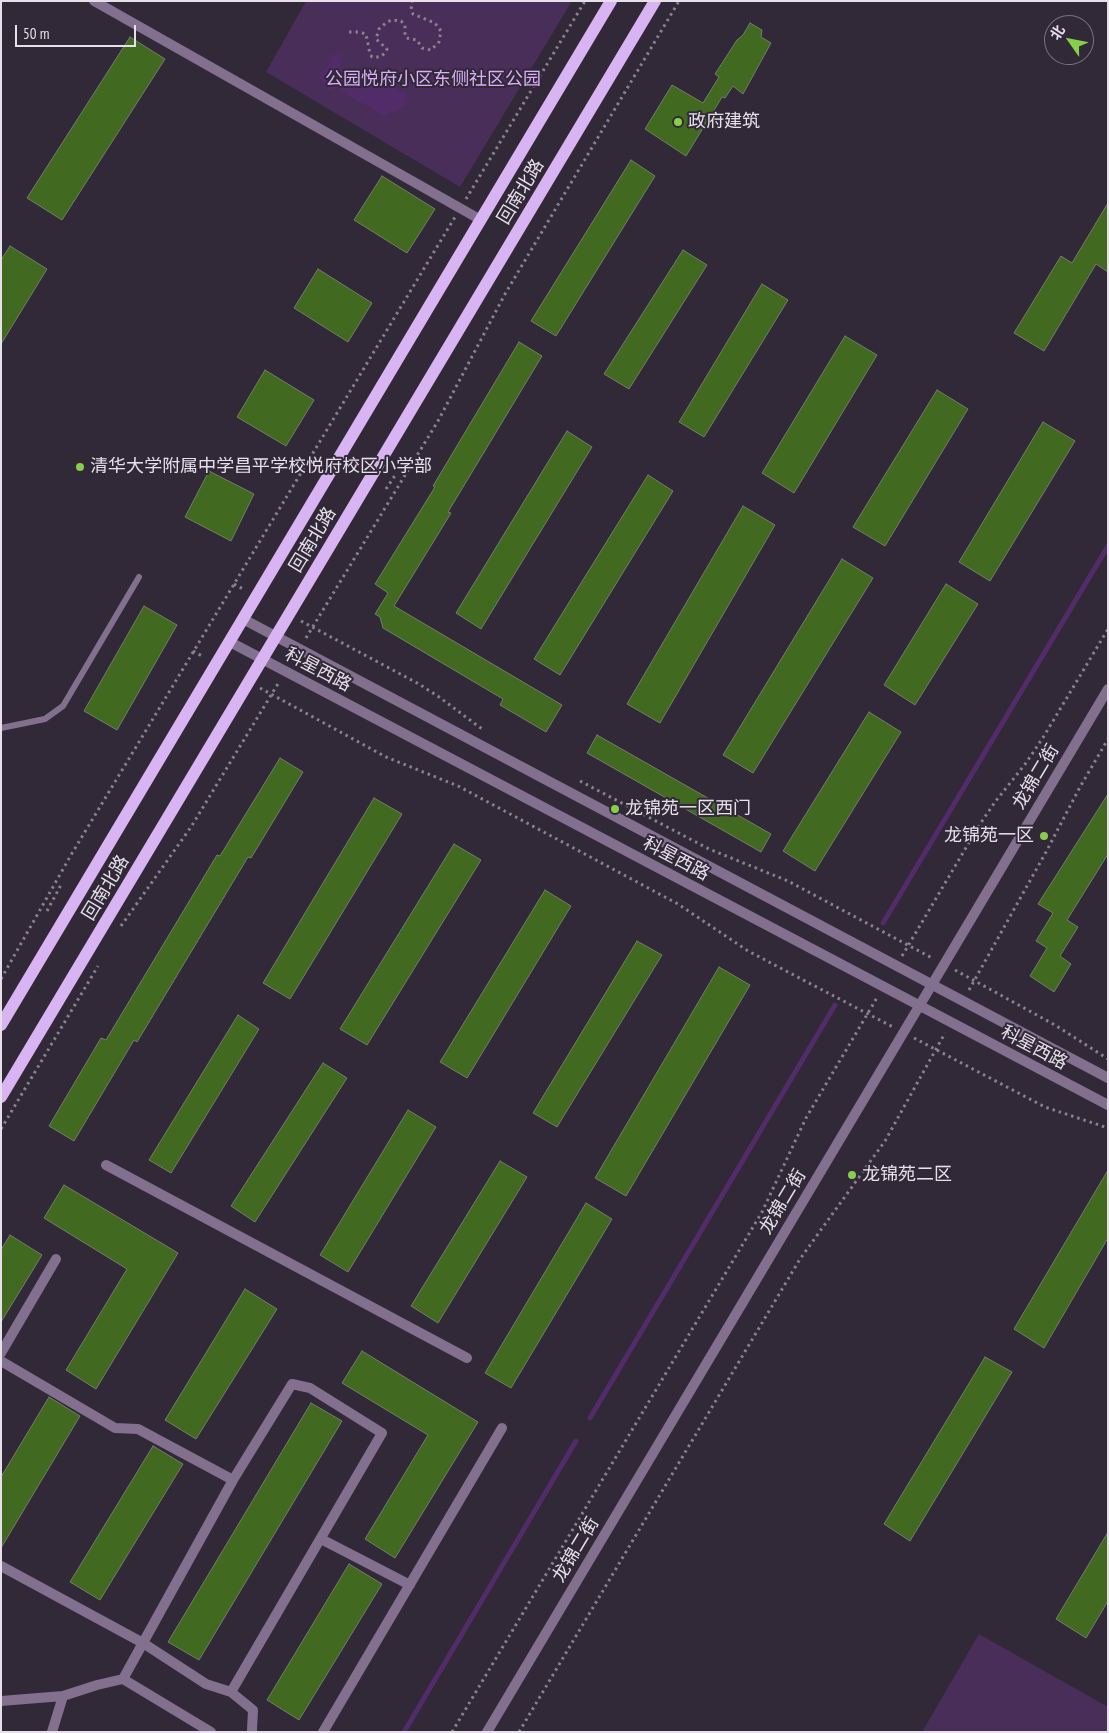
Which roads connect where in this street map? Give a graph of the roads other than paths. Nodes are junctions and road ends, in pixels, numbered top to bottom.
1 (94, 1) edge
2 (611, 1) edge
3 (655, 1) edge
4 (481, 220) junction
5 (138, 577) dead end
6 (243, 619) junction
7 (276, 636) junction
8 (230, 642) junction
9 (263, 659) junction
10 (1108, 689) edge
11 (1, 728) edge
12 (932, 984) junction
13 (919, 1006) junction
14 (1, 1025) edge
15 (1108, 1078) edge
16 (1, 1097) edge
17 (1108, 1105) edge
18 (106, 1165) dead end
19 (56, 1259) dead end
20 (1, 1353) edge
21 (467, 1358) dead end
22 (1, 1361) edge
23 (502, 1428) dead end
24 (233, 1480) junction
25 (321, 1538) junction
26 (1, 1566) edge
27 (410, 1585) junction
28 (143, 1643) junction
29 (123, 1679) junction
30 (231, 1692) junction
31 (63, 1696) junction
32 (1, 1701) edge
33 (251, 1731) edge
34 (52, 1732) edge
35 (211, 1732) edge
36 (323, 1732) edge
37 (487, 1732) edge

1 - 4 street
2 - 4 main road, 回南北路
3 - 7 main road, 回南北路
4 - 6 main road, 回南北路
5 - 11 lane
6 - 7 street, 科星西路
6 - 8 main road, 回南北路
7 - 9 main road, 回南北路
7 - 12 street, 科星西路
8 - 9 street, 科星西路
8 - 14 main road, 回南北路
9 - 13 street, 科星西路
9 - 16 main road, 回南北路
10 - 12 street, 龙锦二街
12 - 13 street, 龙锦二街
12 - 15 street, 科星西路
13 - 17 street, 科星西路
13 - 37 street, 龙锦二街
18 - 21 street
19 - 20 street
22 - 24 street
23 - 27 street
24 - 25 street
24 - 28 street
25 - 27 street
25 - 30 street
26 - 28 street
27 - 36 street
28 - 29 street
28 - 30 street
29 - 31 street
29 - 35 street
30 - 33 street
31 - 32 street
31 - 34 street

